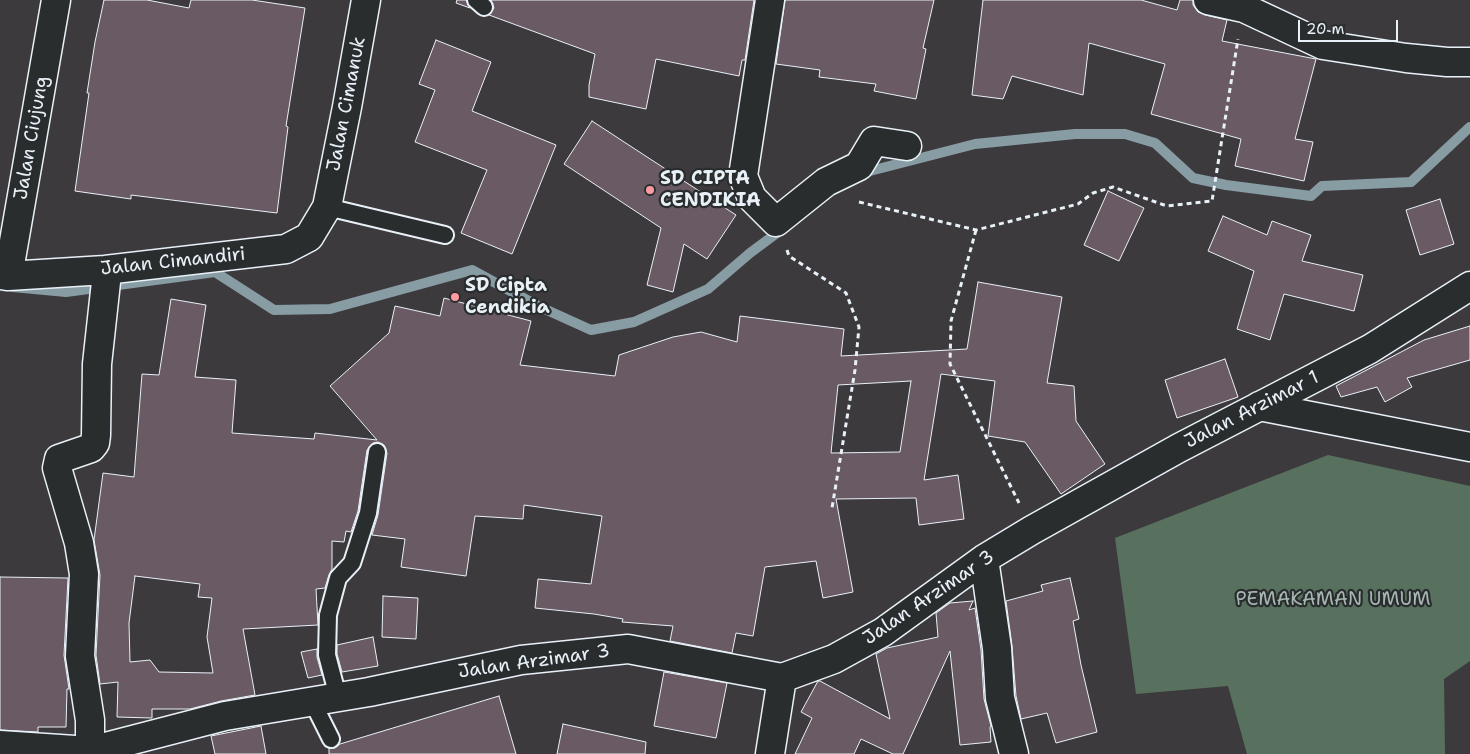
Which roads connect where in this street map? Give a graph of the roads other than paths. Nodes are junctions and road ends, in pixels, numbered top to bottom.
1 (56, 0) edge
2 (366, 0) edge
3 (770, 0) edge
4 (1208, 0) edge
5 (1470, 62) edge
6 (907, 146) dead end
7 (327, 207) junction
8 (445, 235) dead end
9 (4, 276) edge
10 (105, 276) junction
11 (1470, 286) edge
12 (1259, 406) junction
13 (1470, 446) edge
14 (377, 452) dead end
15 (1032, 530) joint
16 (984, 559) junction
17 (782, 678) junction
18 (325, 699) junction
19 (331, 740) dead end
20 (0, 745) edge
21 (90, 751) junction
22 (770, 754) edge
23 (1014, 754) edge

1 - 9 street, Jalan Ciujung
2 - 7 street, Jalan Cimanuk
3 - 6 street
4 - 5 street
7 - 8 lane
7 - 10 street, Jalan Cimandiri
9 - 10 street, Jalan Cimandiri
10 - 21 street
11 - 12 street, Jalan Arzimar 1
12 - 13 street
12 - 15 street, Jalan Arzimar 1
14 - 18 lane
15 - 16 street, Jalan Arzimar 3
16 - 17 street, Jalan Arzimar 3
16 - 23 street
17 - 18 street, Jalan Arzimar 3
17 - 22 street
18 - 19 lane
18 - 21 street, Jalan Arzimar 3
20 - 21 street, Jalan Arzimar 3

